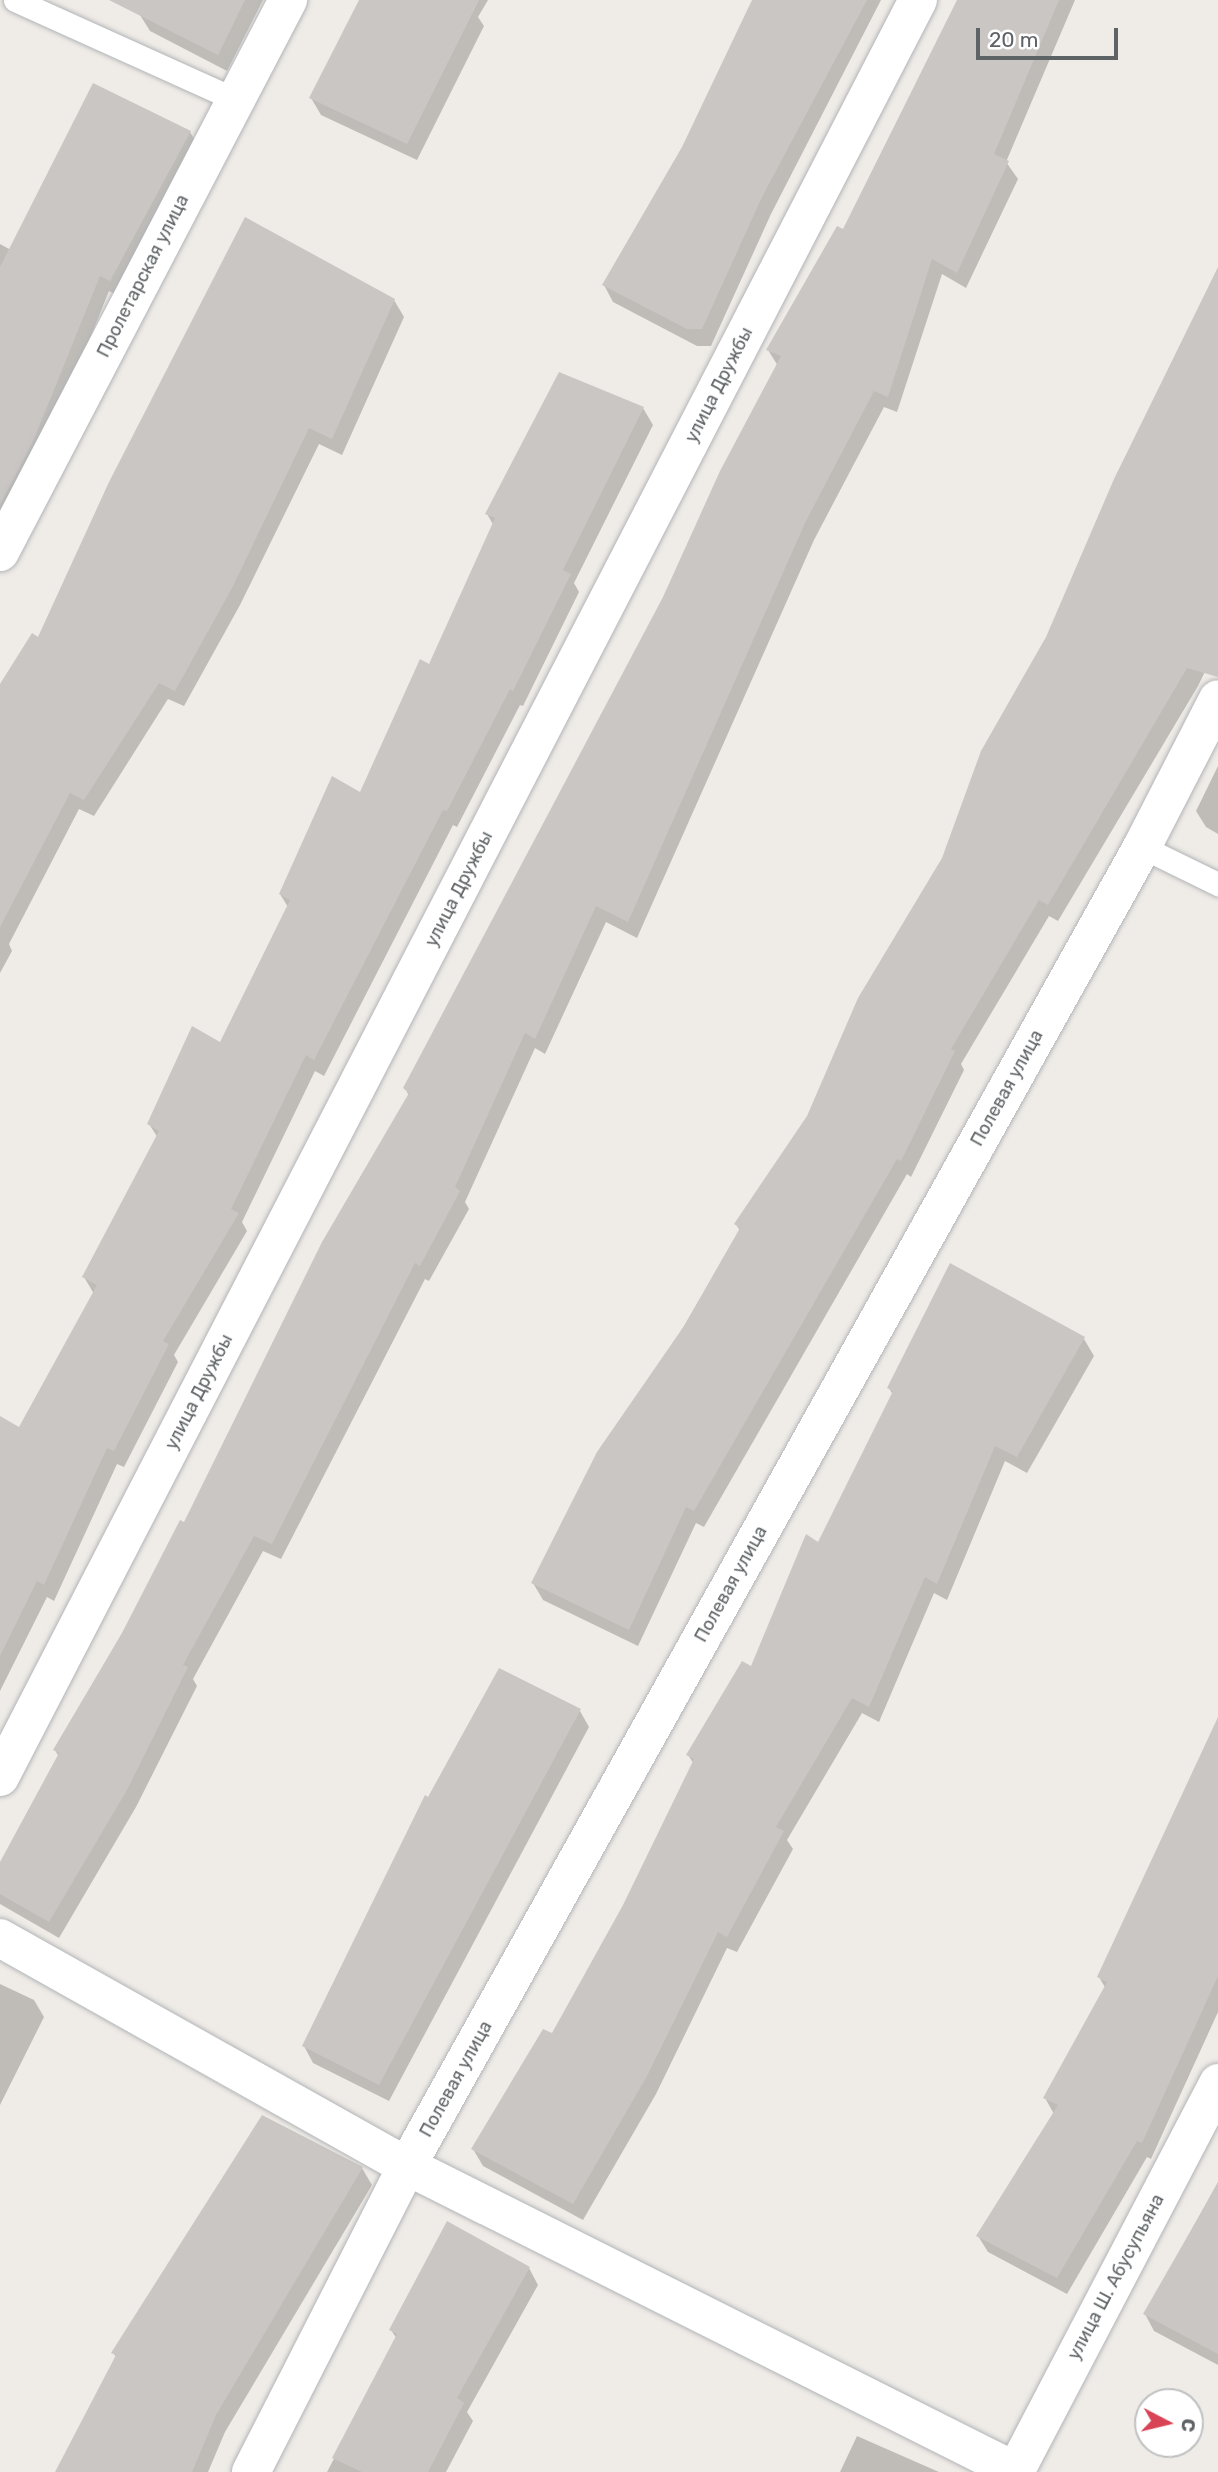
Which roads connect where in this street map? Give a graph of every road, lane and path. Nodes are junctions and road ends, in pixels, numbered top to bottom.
1 (15, 0) edge
2 (288, 0) edge
3 (918, 0) edge
4 (234, 99) junction
5 (0, 552) edge
6 (1218, 699) edge
7 (1142, 847) junction
8 (1218, 884) edge
9 (0, 1777) edge
10 (0, 1938) edge
11 (1218, 2083) edge
12 (407, 2166) junction
13 (251, 2472) edge
14 (1015, 2472) edge

1 - 4 lane
2 - 4 street, Пролетарская улица
3 - 9 street, улица Дружбы
4 - 5 street, Пролетарская улица
6 - 7 street, Полевая улица
7 - 8 lane
7 - 12 street, Полевая улица
10 - 12 street
11 - 14 street, улица Ш. Абусупьяна
12 - 13 street, Полевая улица
12 - 14 street

